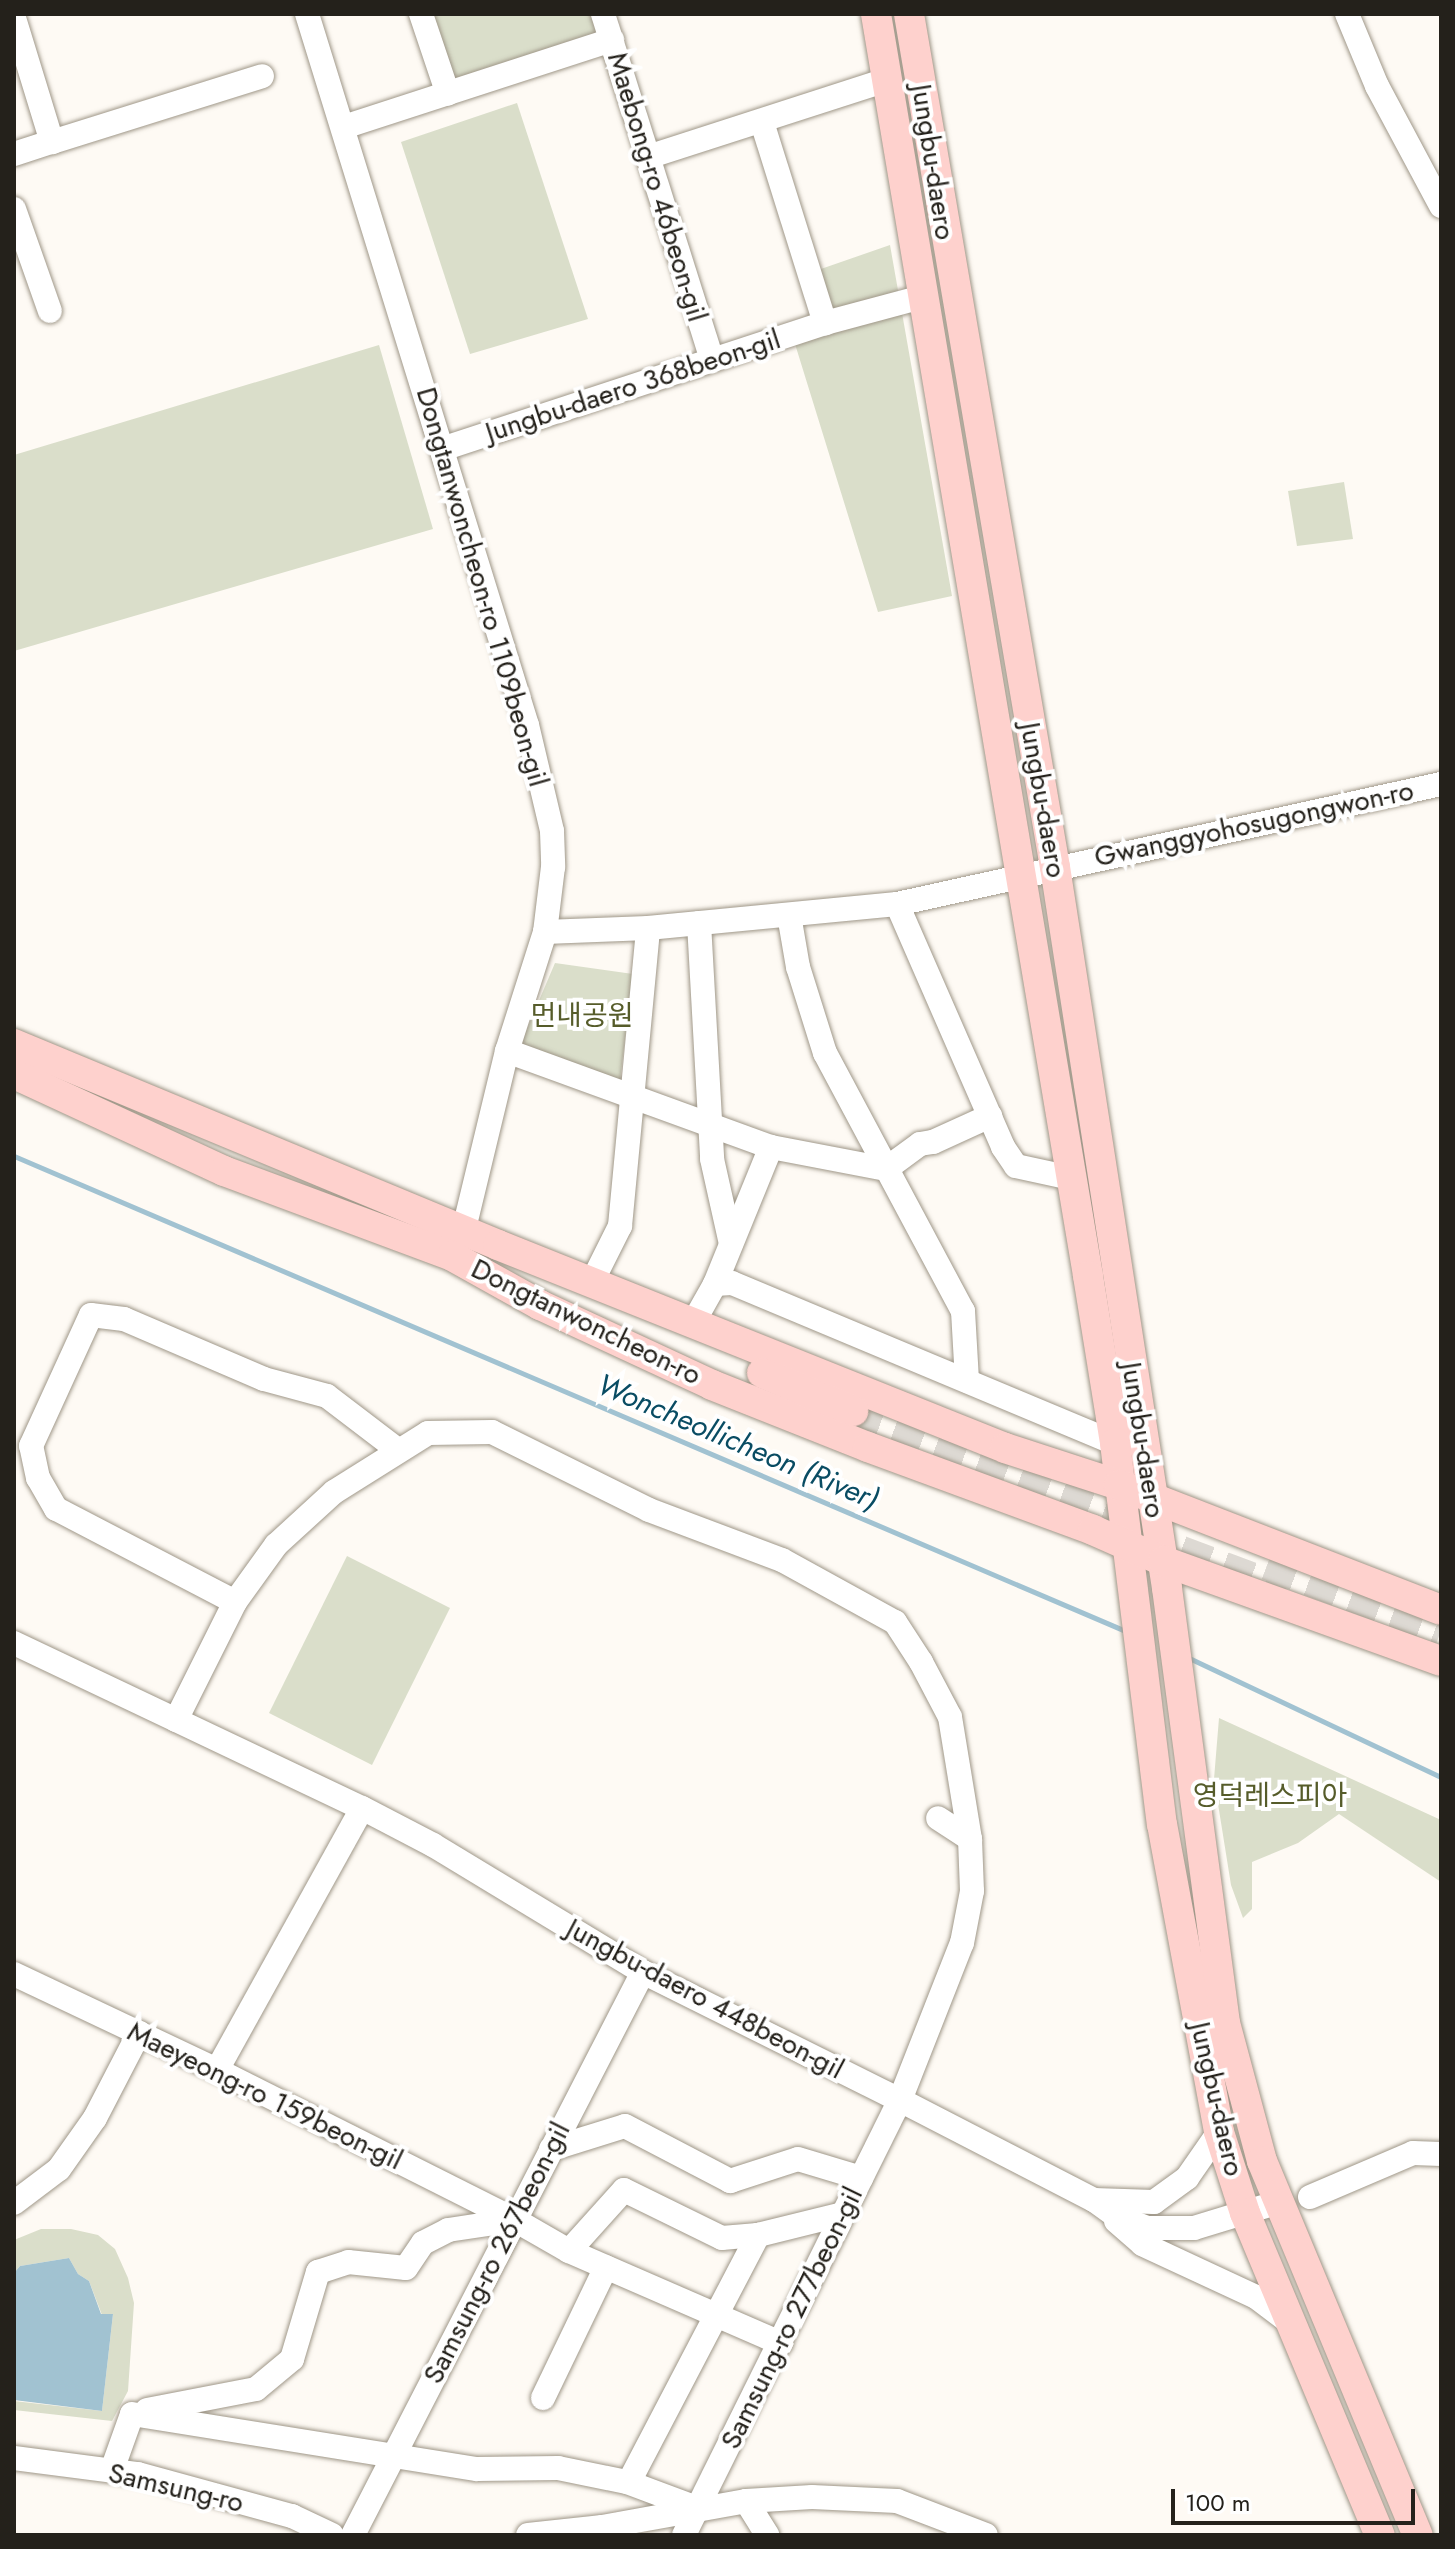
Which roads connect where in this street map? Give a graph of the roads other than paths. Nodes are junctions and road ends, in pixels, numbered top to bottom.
1 (307, 14) edge
2 (421, 14) edge
3 (603, 14) edge
4 (876, 14) edge
5 (909, 14) edge
6 (1347, 14) edge
7 (14, 18) edge
8 (612, 40) junction
9 (262, 76) dead end
10 (886, 80) junction
11 (448, 94) junction
12 (762, 122) junction
13 (344, 127) junction
14 (52, 142) junction
15 (14, 154) edge
16 (648, 157) junction
17 (1441, 206) edge
18 (14, 209) edge
19 (922, 297) junction
20 (50, 311) dead end
21 (825, 323) junction
22 (712, 360) junction
23 (442, 449) junction
24 (1441, 784) edge
25 (1055, 867) junction
26 (1020, 875) junction
27 (897, 904) junction
28 (789, 915) junction
29 (699, 923) junction
30 (648, 928) junction
31 (545, 932) junction
32 (14, 1044) edge
33 (507, 1051) junction
34 (14, 1074) edge
35 (632, 1096) junction
36 (990, 1116) junction
37 (709, 1124) junction
38 (771, 1147) junction
39 (886, 1169) junction
40 (1071, 1178) junction
41 (458, 1242) junction
42 (731, 1244) junction
43 (592, 1282) junction
44 (715, 1284) junction
45 (693, 1323) junction
46 (967, 1381) junction
47 (851, 1419) tunnel mouth
48 (1115, 1443) junction
49 (398, 1450) junction
50 (1119, 1485) junction
51 (1152, 1498) junction
52 (1128, 1556) junction
53 (1165, 1574) junction
54 (235, 1602) junction
55 (1441, 1610) edge
56 (14, 1643) edge
57 (1441, 1661) edge
58 (176, 1720) junction
59 (362, 1808) junction
60 (938, 1818) dead end
61 (970, 1839) junction
62 (643, 1972) junction
63 (14, 1974) edge
64 (139, 2033) junction
65 (217, 2070) junction
66 (900, 2100) junction
67 (1219, 2132) junction
68 (551, 2149) junction
69 (1441, 2154) edge
70 (861, 2178) junction
71 (1273, 2188) junction
72 (1310, 2197) junction
73 (1094, 2200) junction
74 (14, 2203) edge
75 (1245, 2213) junction
76 (843, 2214) junction
77 (515, 2220) junction
78 (758, 2235) junction
79 (1293, 2235) junction
80 (569, 2251) junction
81 (606, 2267) junction
82 (1274, 2285) junction
83 (716, 2316) junction
84 (1289, 2322) junction
85 (781, 2343) junction
86 (1350, 2372) junction
87 (543, 2398) dead end
88 (132, 2414) junction
89 (392, 2457) junction
90 (14, 2458) edge
91 (112, 2470) junction
92 (629, 2482) junction
93 (746, 2501) junction
94 (697, 2508) junction
95 (1412, 2533) edge
96 (332, 2535) edge
97 (353, 2535) edge
98 (528, 2535) edge
99 (684, 2535) edge
100 (767, 2535) edge
101 (986, 2535) edge
102 (1380, 2535) edge

1 - 13 street, Dongtanwoncheon-ro 1109beon-gil
2 - 11 street
3 - 8 street, Maebong-ro 46beon-gil
4 - 10 main road, Jungbu-daero
5 - 25 main road, Jungbu-daero
6 - 17 street
7 - 14 street
8 - 11 street
8 - 16 street, Maebong-ro 46beon-gil
9 - 14 street
10 - 12 street, Jungbu-daero
10 - 19 main road, Jungbu-daero
11 - 13 street
12 - 16 street, Jungbu-daero
12 - 21 street
13 - 23 street, Dongtanwoncheon-ro 1109beon-gil
14 - 15 street
16 - 22 street, Maebong-ro 46beon-gil
18 - 20 street
19 - 21 street, Jungbu-daero 368beon-gil
19 - 26 main road, Jungbu-daero
21 - 22 street, Jungbu-daero 368beon-gil
22 - 23 street, Jungbu-daero 368beon-gil
23 - 31 street, Dongtanwoncheon-ro 1109beon-gil
24 - 25 street, Gwanggyohosugongwon-ro
25 - 26 street, Gwanggyohosugongwon-ro
25 - 51 main road, Jungbu-daero
26 - 27 street, Gwanggyohosugongwon-ro
26 - 40 main road, Jungbu-daero
27 - 28 street, Gwanggyohosugongwon-ro
27 - 36 street
28 - 29 street, Gwanggyohosugongwon-ro
28 - 39 street
29 - 30 street, Gwanggyohosugongwon-ro
29 - 37 street
30 - 31 street, Gwanggyohosugongwon-ro
30 - 35 street
31 - 33 street, Dongtanwoncheon-ro 1109beon-gil
32 - 41 main road, Dongtanwoncheon-ro
33 - 35 street
33 - 41 street, Dongtanwoncheon-ro 1109beon-gil
34 - 41 main road, Dongtanwoncheon-ro
35 - 37 street
35 - 43 street
36 - 39 street
36 - 40 street
37 - 38 street
37 - 42 street
38 - 39 street
38 - 42 street
39 - 46 street
40 - 48 main road, Jungbu-daero
41 - 43 main road, Dongtanwoncheon-ro
41 - 47 main road
41 - 52 main road, Dongtanwoncheon-ro
42 - 44 street
43 - 45 main road, Dongtanwoncheon-ro
44 - 45 street
44 - 46 street
45 - 50 main road, Dongtanwoncheon-ro
46 - 48 street
48 - 50 main road, Jungbu-daero
49 - 54 street, Samsung-ro 277beon-gil
49 - 54 street
49 - 61 street, Samsung-ro 277beon-gil
50 - 51 main road, Dongtanwoncheon-ro
50 - 52 main road, Jungbu-daero
51 - 53 main road, Jungbu-daero
51 - 55 main road, Dongtanwoncheon-ro
52 - 53 main road, Dongtanwoncheon-ro
52 - 67 main road, Jungbu-daero
53 - 57 main road, Dongtanwoncheon-ro
53 - 71 main road, Jungbu-daero
54 - 58 street, Samsung-ro 277beon-gil
56 - 58 street, Jungbu-daero 448beon-gil
58 - 59 street, Jungbu-daero 448beon-gil
59 - 62 street, Jungbu-daero 448beon-gil
59 - 65 street
60 - 61 street
61 - 66 street, Samsung-ro 277beon-gil
62 - 66 street, Jungbu-daero 448beon-gil
62 - 68 street, Samsung-ro 267beon-gil
63 - 64 street, Maeyeong-ro 159beon-gil
64 - 65 street, Maeyeong-ro 159beon-gil
64 - 74 street
65 - 77 street, Maeyeong-ro 159beon-gil
66 - 70 street, Samsung-ro 277beon-gil
66 - 73 street, Jungbu-daero 448beon-gil
67 - 73 street
67 - 75 main road, Jungbu-daero
68 - 70 street
68 - 77 street, Samsung-ro 267beon-gil
69 - 72 street
70 - 76 street, Samsung-ro 277beon-gil
71 - 72 street
71 - 75 street, Jungbu-daero 448beon-gil
71 - 79 main road, Jungbu-daero
72 - 79 street
73 - 75 street, Jungbu-daero 448beon-gil
73 - 84 street
75 - 82 main road, Jungbu-daero
76 - 78 street
76 - 85 street, Samsung-ro 277beon-gil
77 - 80 street, Maeyeong-ro 159beon-gil
77 - 88 street
77 - 89 street, Samsung-ro 267beon-gil
78 - 80 street
78 - 83 street
79 - 86 main road, Jungbu-daero
80 - 81 street, Maeyeong-ro 159beon-gil
81 - 83 street, Maeyeong-ro 159beon-gil
81 - 87 street
82 - 84 main road, Jungbu-daero
82 - 86 main road
83 - 85 street, Maeyeong-ro 159beon-gil
83 - 92 street
84 - 102 main road, Jungbu-daero
85 - 94 street, Samsung-ro 277beon-gil
86 - 95 main road, Jungbu-daero
88 - 89 street
88 - 91 street
89 - 92 street
89 - 97 street, Samsung-ro 267beon-gil
90 - 91 street, Samsung-ro
91 - 96 street, Samsung-ro
92 - 94 street
93 - 94 street
93 - 100 street
93 - 101 street
94 - 98 street
94 - 99 street, Samsung-ro 277beon-gil

